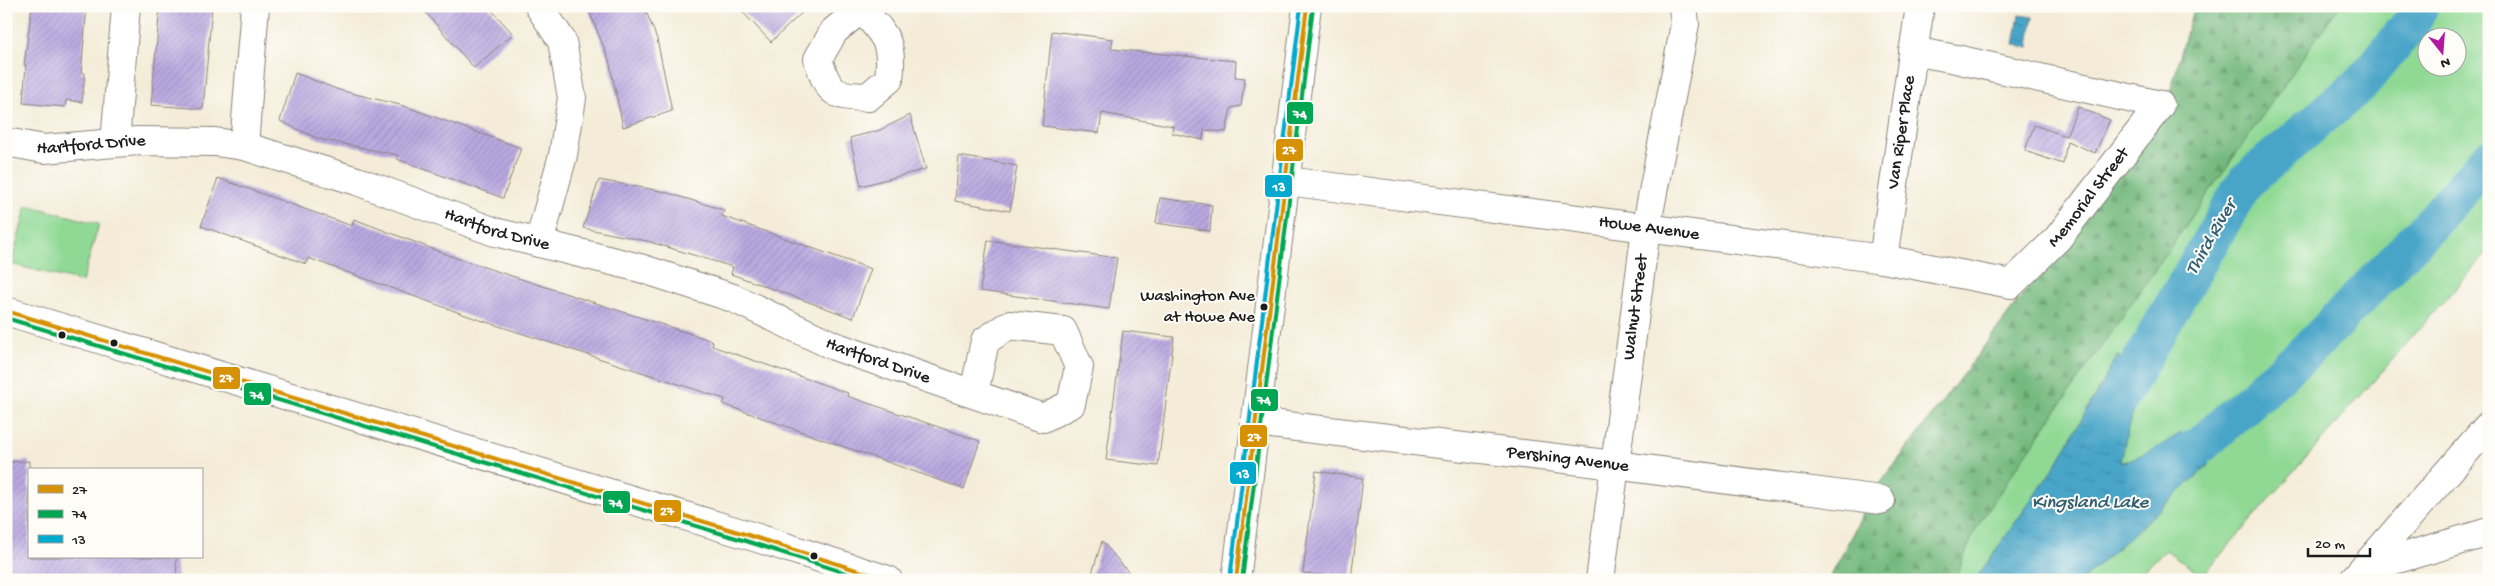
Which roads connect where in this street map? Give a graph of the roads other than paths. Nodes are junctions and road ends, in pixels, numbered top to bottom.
1 (126, 6) edge
2 (255, 6) edge
3 (539, 6) edge
4 (1307, 6) edge
5 (1683, 6) edge
6 (1920, 6) edge
7 (1913, 52) junction
8 (6, 142) edge
9 (116, 143) junction
10 (244, 146) junction
11 (1287, 181) junction
12 (1646, 229) junction
13 (539, 243) junction
14 (1883, 259) junction
15 (2011, 284) joint
16 (6, 311) edge
17 (974, 393) dead end
18 (1255, 422) junction
19 (2489, 425) edge
20 (1615, 465) junction
21 (1881, 500) dead end
22 (2489, 532) edge
23 (2358, 574) edge
24 (888, 580) edge
25 (1236, 580) edge
26 (1600, 580) edge

1 - 9 street
2 - 10 street
3 - 13 street
4 - 11 street
5 - 12 street, Walnut Street
6 - 7 street, Van Riper Place
7 - 14 street, Van Riper Place
7 - 15 street, Memorial Street
8 - 9 street, Hartford Drive
9 - 10 street, Hartford Drive
10 - 13 street, Hartford Drive
11 - 12 street, Howe Avenue
11 - 18 street
12 - 14 street, Howe Avenue
12 - 20 street, Walnut Street
13 - 17 street, Hartford Drive
14 - 15 street, Howe Avenue
16 - 24 street
18 - 20 street, Pershing Avenue
18 - 25 street
19 - 23 street
20 - 21 street, Pershing Avenue
20 - 26 street, Walnut Street
22 - 23 street

